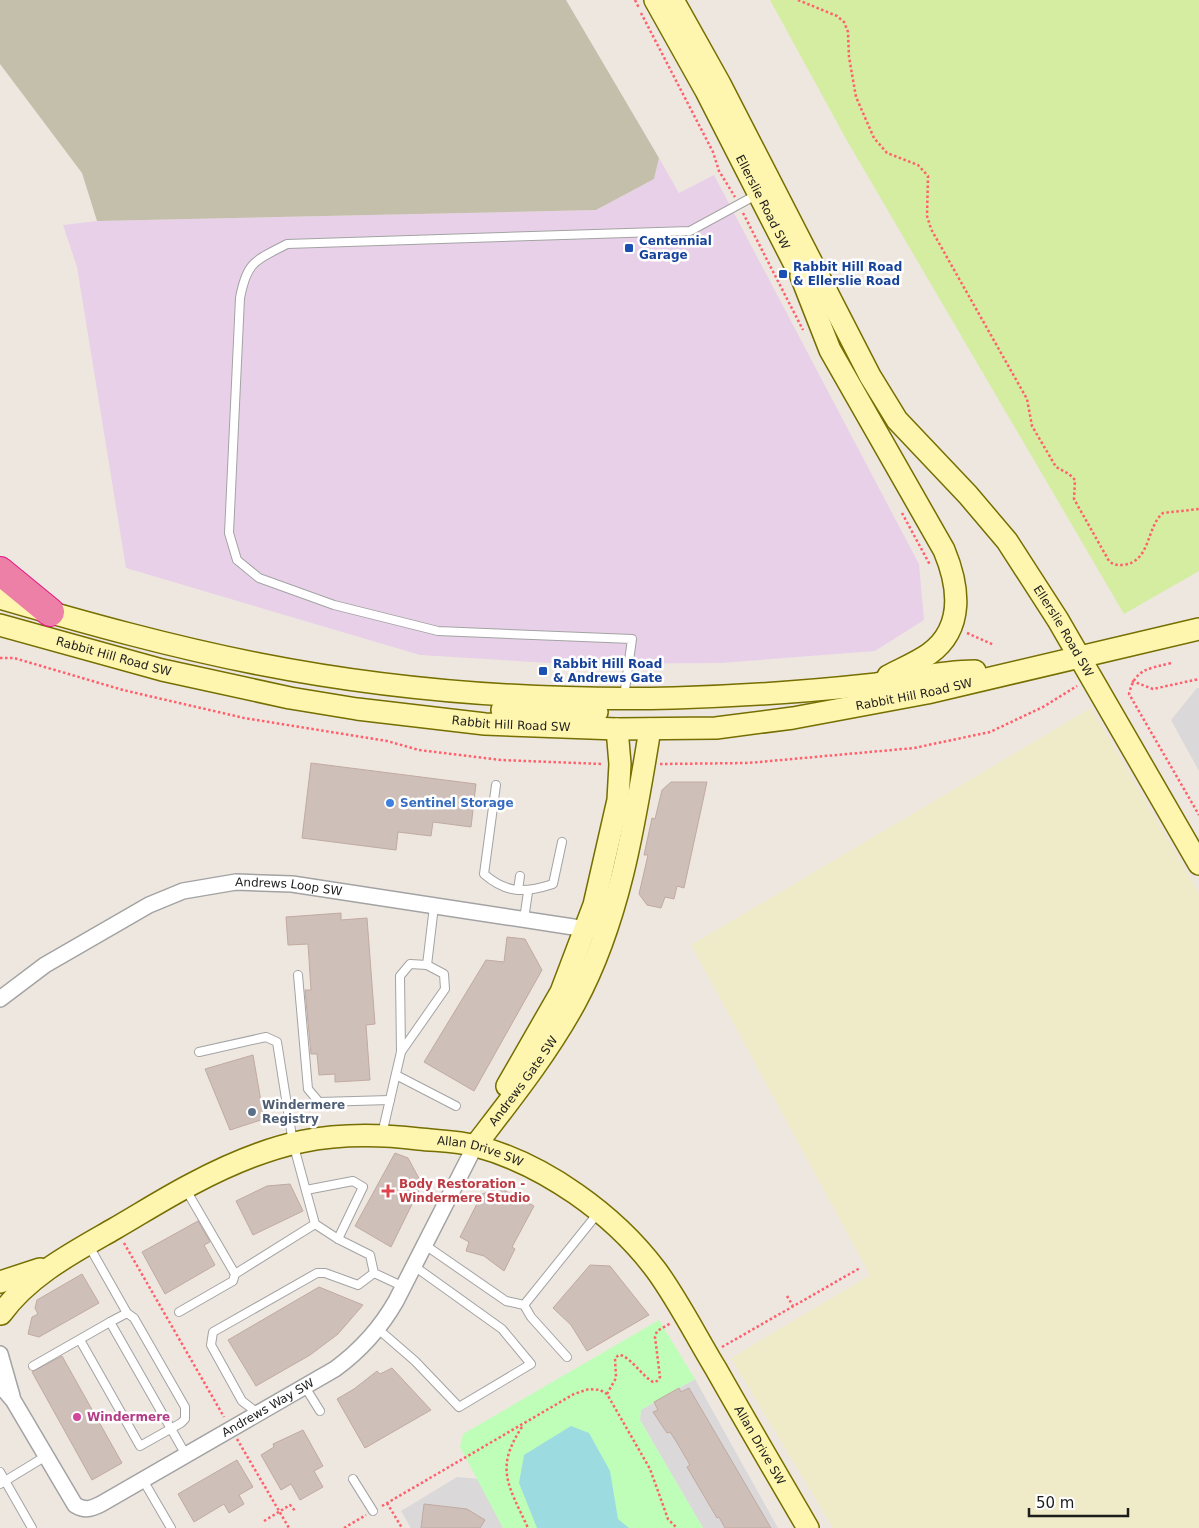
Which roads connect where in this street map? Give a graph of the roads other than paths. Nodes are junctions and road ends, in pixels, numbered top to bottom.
1 (655, 0) edge
2 (673, 0) edge
3 (765, 190) junction
4 (801, 276) junction
5 (897, 420) junction
6 (0, 571) edge
7 (0, 598) edge
8 (50, 612) junction
9 (0, 625) edge
10 (1199, 629) edge
11 (24, 632) junction
12 (0, 636) edge
13 (1079, 657) junction
14 (1029, 670) junction
15 (871, 684) junction
16 (624, 698) junction
17 (428, 718) junction
18 (650, 729) junction
19 (617, 730) junction
20 (496, 785) dead end
21 (562, 842) dead end
22 (1199, 864) edge
23 (520, 876) dead end
24 (518, 890) junction
25 (528, 892) junction
26 (434, 906) junction
27 (524, 919) junction
28 (595, 930) junction
29 (427, 965) junction
30 (298, 975) dead end
31 (0, 999) edge
32 (199, 1052) dead end
33 (401, 1052) junction
34 (396, 1075) junction
35 (390, 1100) junction
36 (456, 1106) dead end
37 (382, 1135) junction
38 (293, 1143) junction
39 (475, 1146) junction
40 (185, 1188) junction
41 (306, 1190) junction
42 (599, 1212) junction
43 (315, 1224) junction
44 (338, 1239) junction
45 (88, 1244) junction
46 (425, 1245) junction
47 (57, 1263) junction
48 (414, 1266) junction
49 (374, 1273) junction
50 (235, 1274) junction
51 (0, 1282) edge
52 (404, 1287) junction
53 (524, 1305) junction
54 (179, 1312) dead end
55 (127, 1313) junction
56 (0, 1315) edge
57 (110, 1322) junction
58 (378, 1330) junction
59 (80, 1340) junction
60 (0, 1354) edge
61 (567, 1358) dead end
62 (33, 1366) dead end
63 (0, 1385) edge
64 (306, 1387) junction
65 (13, 1400) junction
66 (320, 1411) dead end
67 (259, 1414) junction
68 (171, 1429) junction
69 (186, 1455) junction
70 (46, 1456) junction
71 (0, 1472) edge
72 (353, 1478) dead end
73 (143, 1480) junction
74 (3, 1482) edge
75 (373, 1511) road end
76 (32, 1528) edge
77 (171, 1528) edge
78 (808, 1528) edge

1 - 3 main road, Ellerslie Road SW
2 - 3 main road, Ellerslie Road SW
3 - 4 main road, Ellerslie Road SW
3 - 5 main road, Ellerslie Road SW
3 - 16 lane
4 - 5 main road, Ellerslie Road SW
4 - 15 main road
5 - 13 main road, Ellerslie Road SW
6 - 8 highway
7 - 8 main road, Rabbit Hill Road SW
8 - 16 main road, Rabbit Hill Road SW
9 - 11 main road, Rabbit Hill Road SW
10 - 13 main road, Rabbit Hill Road SW
11 - 12 main road
11 - 17 main road, Rabbit Hill Road SW
13 - 14 main road, Rabbit Hill Road SW
13 - 22 main road, Ellerslie Road SW
14 - 15 main road, Rabbit Hill Road SW
14 - 18 main road, Rabbit Hill Road SW
15 - 16 main road, Rabbit Hill Road SW
16 - 17 main road
17 - 19 main road, Rabbit Hill Road SW
18 - 19 main road, Rabbit Hill Road SW
18 - 28 main road, Andrews Gate SW
19 - 28 main road, Andrews Gate SW
20 - 24 lane
21 - 25 lane
23 - 24 lane
24 - 25 lane
25 - 27 lane
26 - 27 street, Andrews Loop SW
26 - 29 lane
26 - 31 street, Andrews Loop SW
27 - 28 street, Andrews Loop SW
28 - 39 main road, Andrews Gate SW
29 - 33 lane
29 - 33 lane
30 - 35 lane
32 - 38 lane
33 - 34 lane
34 - 35 lane
34 - 36 lane
35 - 37 lane
37 - 38 main road, Allan Drive SW
37 - 39 main road, Allan Drive SW
38 - 40 main road, Allan Drive SW
38 - 41 lane
39 - 42 main road, Allan Drive SW
39 - 46 street, Andrews Way SW
40 - 45 main road, Allan Drive SW
40 - 50 lane
41 - 43 lane
41 - 44 lane
42 - 53 lane
42 - 78 main road, Allan Drive SW
43 - 44 lane
43 - 50 lane
44 - 49 lane
45 - 47 main road, Allan Drive SW
45 - 55 lane
46 - 48 street, Andrews Way SW
46 - 53 lane
47 - 51 main road, Allan Drive SW
47 - 56 main road, Allan Drive SW
48 - 52 street, Andrews Way SW
48 - 58 lane
49 - 52 lane
49 - 67 lane
50 - 54 lane
52 - 58 street, Andrews Way SW
53 - 61 lane
55 - 57 lane
55 - 68 lane
57 - 59 lane
57 - 68 lane
58 - 64 street, Andrews Way SW
59 - 62 lane
59 - 68 lane
60 - 65 street, Andrews Way SW
63 - 65 street, Andrews Way SW
64 - 66 lane
64 - 67 street, Andrews Way SW
65 - 70 street, Andrews Way SW
67 - 69 street, Andrews Way SW
68 - 69 lane
69 - 73 street, Andrews Way SW
70 - 73 street, Andrews Way SW
70 - 74 lane
71 - 74 lane
72 - 75 lane
73 - 77 lane
74 - 76 lane

